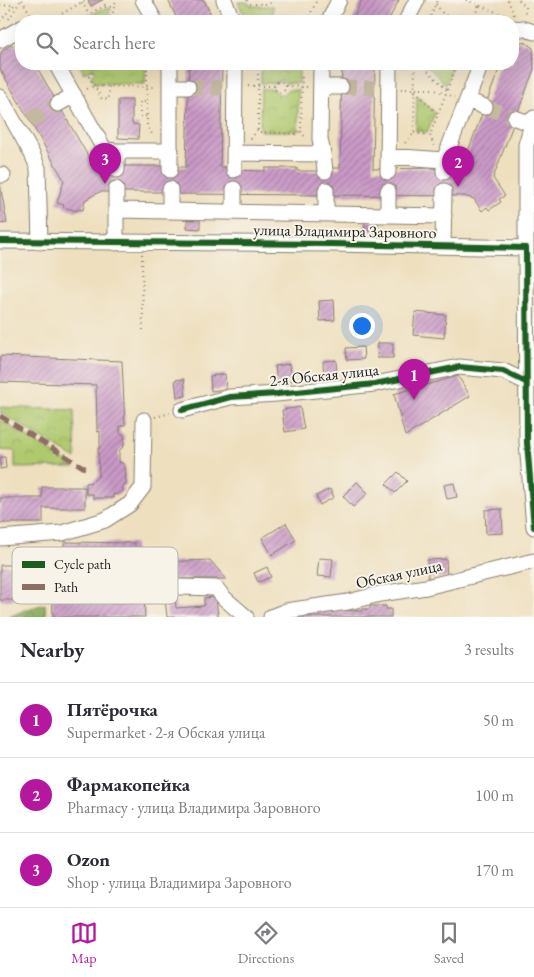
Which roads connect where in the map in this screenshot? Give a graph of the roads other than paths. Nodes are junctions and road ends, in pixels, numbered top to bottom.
1 (143, 0) edge
2 (224, 0) edge
3 (339, 0) edge
4 (417, 0) edge
5 (152, 15) edge
6 (230, 15) edge
7 (332, 15) edge
8 (409, 15) edge
9 (15, 24) edge
10 (519, 28) edge
11 (534, 32) edge
12 (0, 40) edge
13 (59, 70) edge
14 (170, 70) edge
15 (234, 70) edge
16 (321, 70) edge
17 (388, 70) edge
18 (479, 70) edge
19 (171, 87) junction
20 (188, 87) tunnel mouth
21 (321, 87) junction
22 (342, 87) tunnel mouth
23 (74, 96) junction
24 (0, 97) edge
25 (467, 101) junction
26 (58, 104) tunnel mouth
27 (485, 107) tunnel mouth
28 (515, 118) tunnel mouth
29 (533, 121) edge
30 (124, 147) junction
31 (167, 151) junction
32 (234, 153) junction
33 (324, 154) junction
34 (117, 170) dead end
35 (170, 170) dead end
36 (234, 170) dead end
37 (325, 171) dead end
38 (116, 189) dead end
39 (170, 189) dead end
40 (234, 190) dead end
41 (326, 190) dead end
42 (388, 191) dead end
43 (444, 191) dead end
44 (116, 210) junction
45 (170, 211) junction
46 (234, 212) junction
47 (326, 214) junction
48 (388, 215) junction
49 (444, 216) junction
50 (0, 242) edge
51 (40, 242) junction
52 (116, 243) junction
53 (443, 246) junction
54 (526, 248) junction
55 (526, 382) junction
56 (182, 410) road end
57 (144, 420) road end
58 (534, 527) edge
59 (0, 538) edge
60 (534, 560) edge
61 (178, 587) edge
62 (246, 617) edge
63 (271, 617) edge

1 - 5 street
2 - 6 street
3 - 7 street
4 - 8 street
9 - 12 street
10 - 11 street
13 - 23 street
14 - 19 street
15 - 32 street
16 - 21 street
17 - 25 street
18 - 25 street
19 - 20 street
19 - 31 street
21 - 22 street
21 - 33 street
23 - 26 street
23 - 30 street
24 - 51 street
25 - 27 street
28 - 29 street
29 - 54 street
30 - 31 street
30 - 34 street
31 - 35 street
32 - 33 street
32 - 36 street
33 - 37 street
38 - 44 street
39 - 45 street
40 - 46 street
41 - 47 street
42 - 48 street
43 - 49 street
44 - 45 street
44 - 52 street
45 - 46 street
46 - 47 street
47 - 48 street
48 - 49 street
49 - 53 street
50 - 51 street, улица Владимира Заровного
51 - 52 street, улица Владимира Заровного
52 - 53 street, улица Владимира Заровного
53 - 54 street, улица Владимира Заровного
54 - 55 street
55 - 56 street, 2-я Обская улица
55 - 58 street
57 - 59 street
60 - 63 street, Обская улица
61 - 62 street

